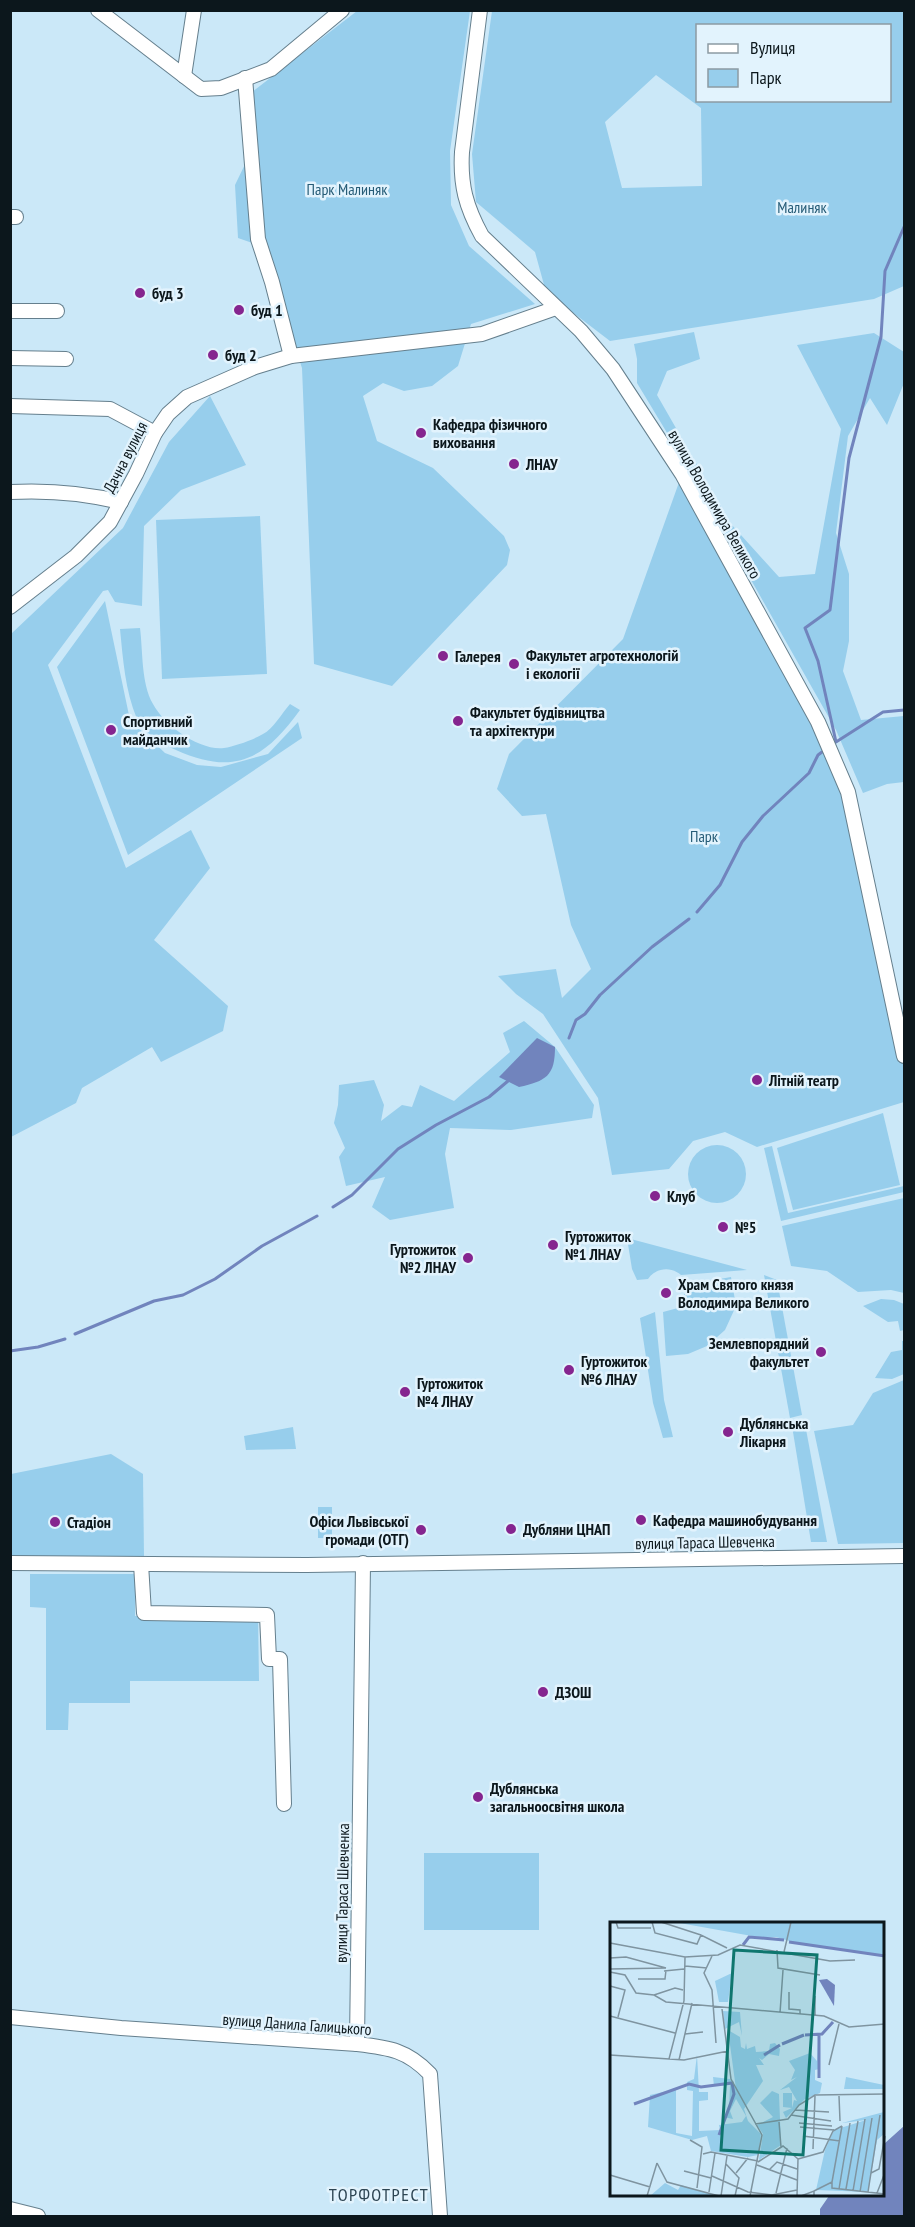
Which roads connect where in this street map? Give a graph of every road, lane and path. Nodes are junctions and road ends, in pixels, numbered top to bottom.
1 (98, 10) edge
2 (194, 10) edge
3 (342, 10) edge
4 (480, 10) edge
5 (184, 76) junction
6 (245, 78) junction
7 (556, 308) junction
8 (10, 311) edge
9 (57, 311) dead end
10 (291, 356) junction
11 (10, 358) edge
12 (66, 359) dead end
13 (10, 406) edge
14 (155, 433) junction
15 (10, 492) edge
16 (121, 502) junction
17 (10, 607) edge
18 (904, 1056) edge
19 (904, 1556) edge
20 (10, 1563) edge
21 (363, 1563) junction
22 (141, 1564) junction
23 (284, 1804) dead end
24 (10, 2017) edge
25 (357, 2044) junction
26 (10, 2210) edge
27 (38, 2217) edge
28 (440, 2217) edge

1 - 5 street
2 - 5 street
3 - 6 street
4 - 7 street, вулиця Володимира Великого
5 - 6 street
6 - 10 street
7 - 10 street, Дачна вулиця
7 - 18 street, вулиця Володимира Великого
8 - 9 street
10 - 14 street, Дачна вулиця
11 - 12 street
13 - 14 street
14 - 16 street, Дачна вулиця
15 - 16 street
16 - 17 street, Дачна вулиця
19 - 21 street, вулиця Тараса Шевченка
20 - 22 street, вулиця Тараса Шевченка
21 - 22 street, вулиця Тараса Шевченка
21 - 25 street, вулиця Тараса Шевченка
22 - 23 street
24 - 25 street, вулиця Данила Галицького
25 - 28 street, вулиця Данила Галицького
26 - 27 street

